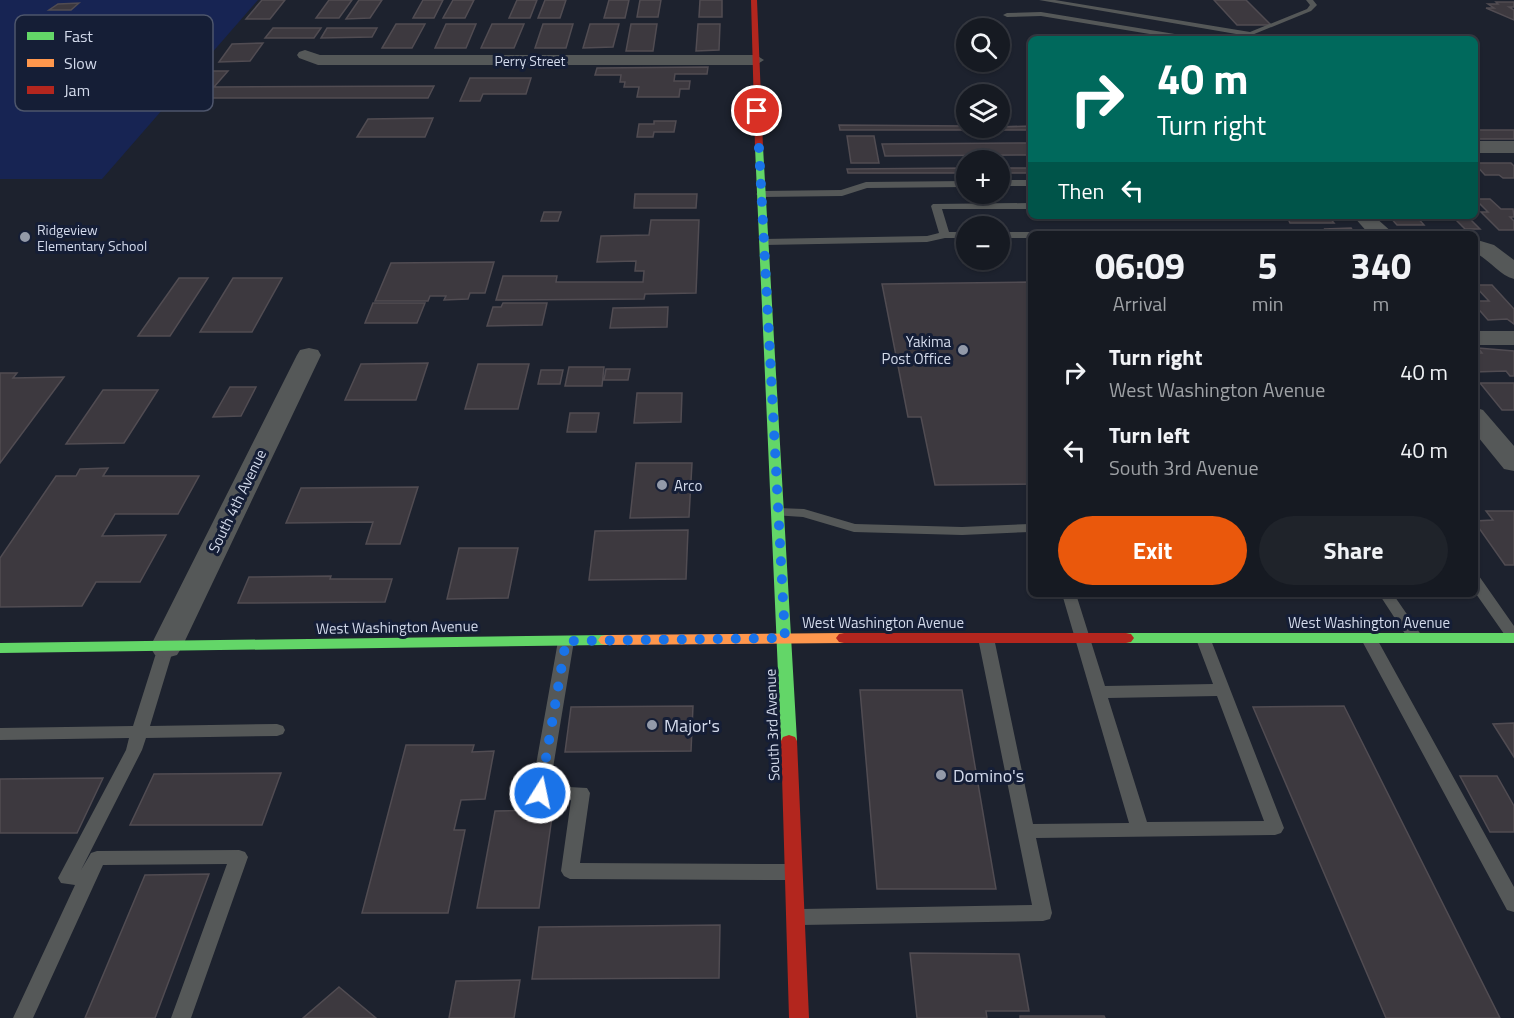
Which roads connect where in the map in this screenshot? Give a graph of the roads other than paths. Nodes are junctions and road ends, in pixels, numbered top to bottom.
1 (754, 0) edge
2 (1042, 0) edge
3 (1309, 0) edge
4 (1007, 15) dead end
5 (1250, 34) junction
6 (1174, 36) edge
7 (1246, 36) edge
8 (305, 55) dead end
9 (756, 60) junction
10 (1478, 147) edge
11 (1514, 147) edge
12 (1010, 183) edge
13 (1028, 183) edge
14 (956, 184) edge
15 (761, 194) junction
16 (1028, 206) edge
17 (1365, 219) edge
18 (1379, 231) edge
19 (945, 235) junction
20 (956, 235) edge
21 (1010, 235) edge
22 (1028, 235) edge
23 (764, 242) junction
24 (1478, 246) edge
25 (1514, 272) edge
26 (1478, 338) edge
27 (1514, 338) edge
28 (309, 355) dead end
29 (1478, 420) edge
30 (1514, 463) edge
31 (778, 512) junction
32 (1028, 528) edge
33 (1478, 585) edge
34 (1070, 597) edge
35 (1388, 597) edge
36 (785, 638) junction
37 (986, 638) junction
38 (1083, 638) junction
39 (1514, 638) edge
40 (1204, 639) junction
41 (1369, 639) junction
42 (1416, 639) junction
43 (566, 641) junction
44 (166, 647) junction
45 (0, 648) edge
46 (1224, 690) junction
47 (1099, 692) junction
48 (277, 730) dead end
49 (139, 732) junction
50 (0, 734) edge
51 (1140, 830) junction
52 (1026, 831) junction
53 (794, 872) junction
54 (88, 877) junction
55 (1514, 904) edge
56 (796, 917) junction
57 (23, 1018) edge
58 (181, 1018) edge
59 (799, 1018) edge

1 - 9 street, South 3rd Avenue
2 - 5 lane
3 - 5 lane
4 - 6 lane
5 - 7 lane
8 - 9 street, Perry Street
9 - 15 street, South 3rd Avenue
10 - 11 street
12 - 13 lane
14 - 15 lane
15 - 23 street, South 3rd Avenue
16 - 19 lane
17 - 18 street
19 - 20 lane
19 - 23 lane
21 - 22 lane
23 - 31 street, South 3rd Avenue
24 - 25 street
26 - 27 street
28 - 44 street, South 4th Avenue
29 - 30 street
31 - 32 lane
31 - 36 street, South 3rd Avenue
33 - 39 lane
34 - 38 lane
35 - 42 lane
36 - 37 street, West Washington Avenue
36 - 43 street, West Washington Avenue
36 - 53 street, South 3rd Avenue
37 - 38 street, West Washington Avenue
37 - 52 lane
38 - 40 street, West Washington Avenue
38 - 47 lane
39 - 42 street, West Washington Avenue
40 - 41 street, West Washington Avenue
40 - 46 lane
41 - 42 street, West Washington Avenue
41 - 55 lane
43 - 44 street, West Washington Avenue
43 - 53 lane
44 - 45 street, West Washington Avenue
44 - 49 lane
46 - 47 lane
46 - 51 lane
47 - 51 lane
48 - 49 lane
49 - 50 lane
49 - 54 lane
51 - 52 lane
52 - 56 lane
53 - 56 street, South 3rd Avenue
54 - 57 lane
54 - 58 lane
56 - 59 street, South 3rd Avenue

